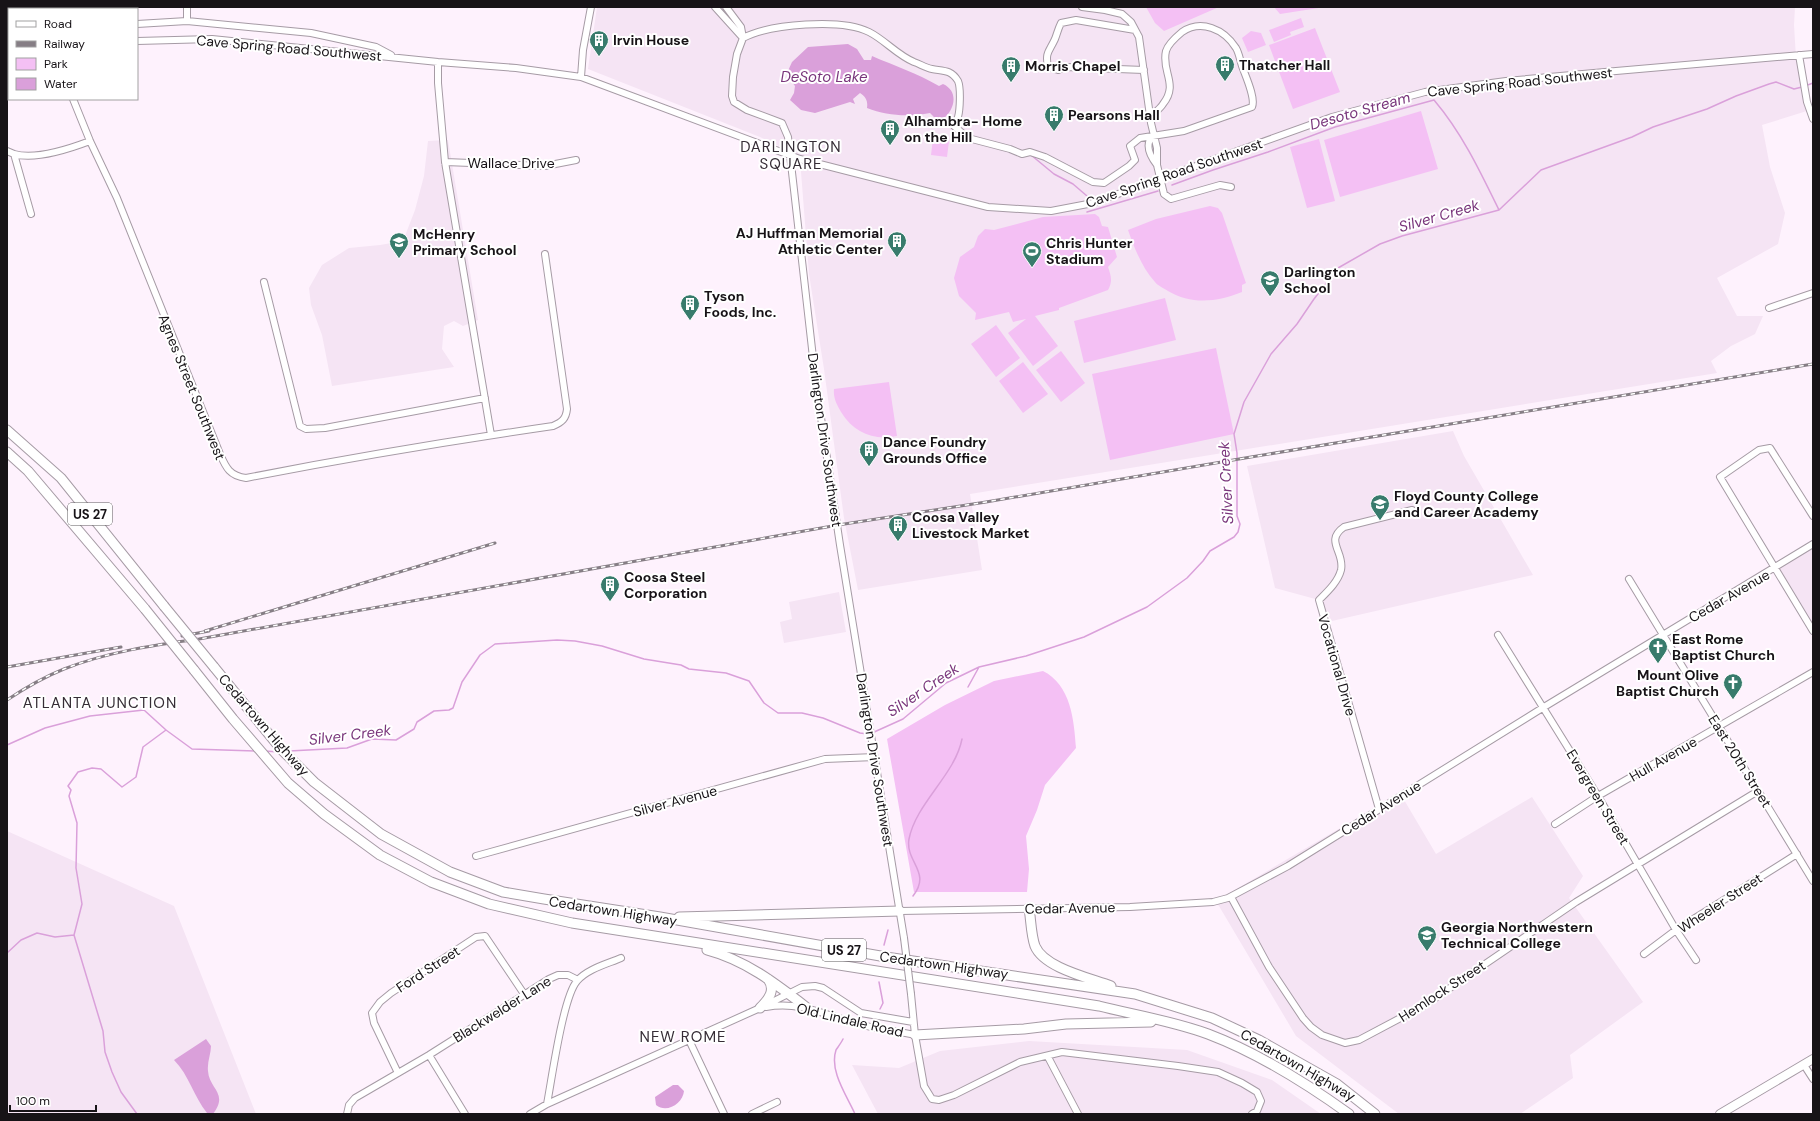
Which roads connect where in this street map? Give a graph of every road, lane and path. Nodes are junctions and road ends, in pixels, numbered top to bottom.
1 (8, 7) edge
2 (188, 7) edge
3 (591, 7) edge
4 (715, 7) edge
5 (726, 7) edge
6 (1082, 7) edge
7 (187, 21) junction
8 (138, 24) edge
9 (8, 25) edge
10 (1135, 30) junction
11 (744, 38) junction
12 (138, 41) edge
13 (1813, 54) edge
14 (1799, 55) junction
15 (394, 57) junction
16 (438, 62) junction
17 (1144, 70) junction
18 (581, 77) junction
19 (73, 100) edge
20 (1150, 117) junction
21 (1813, 119) edge
22 (1154, 137) junction
23 (90, 141) junction
24 (7, 151) edge
25 (14, 154) junction
26 (791, 156) junction
27 (576, 160) dead end
28 (445, 162) junction
29 (1160, 179) junction
30 (1231, 187) dead end
31 (31, 214) dead end
32 (545, 254) dead end
33 (264, 282) dead end
34 (1813, 293) edge
35 (1769, 308) dead end
36 (485, 398) junction
37 (7, 430) edge
38 (491, 435) junction
39 (7, 452) edge
40 (1412, 510) dead end
41 (1813, 516) edge
42 (1813, 544) edge
43 (1774, 569) junction
44 (1629, 579) dead end
45 (1813, 631) edge
46 (1662, 634) junction
47 (1498, 635) dead end
48 (1813, 672) edge
49 (1544, 707) junction
50 (1718, 726) junction
51 (875, 757) junction
52 (1758, 791) junction
53 (1598, 796) junction
54 (1379, 809) junction
55 (1555, 824) dead end
56 (1797, 854) junction
57 (476, 856) dead end
58 (1638, 864) junction
59 (1813, 881) edge
60 (1231, 897) junction
61 (1029, 908) junction
62 (900, 911) junction
63 (660, 917) junction
64 (1676, 930) junction
65 (691, 942) junction
66 (1644, 954) dead end
67 (621, 958) dead end
68 (1696, 960) dead end
69 (767, 978) junction
70 (578, 980) junction
71 (788, 993) junction
72 (524, 994) junction
73 (1135, 994) junction
74 (806, 1007) junction
75 (760, 1008) junction
76 (913, 1022) junction
77 (1169, 1023) junction
78 (915, 1035) junction
79 (689, 1040) junction
80 (429, 1055) junction
81 (1048, 1057) junction
82 (1813, 1059) edge
83 (1804, 1065) junction
84 (398, 1073) junction
85 (1813, 1080) edge
86 (777, 1102) dead end
87 (547, 1104) junction
88 (347, 1114) edge
89 (464, 1114) edge
90 (530, 1114) edge
91 (724, 1114) edge
92 (752, 1114) edge
93 (1078, 1114) edge
94 (1252, 1114) edge
95 (1349, 1114) edge
96 (1375, 1114) edge
97 (1720, 1114) edge

1 - 9 street
2 - 7 street
3 - 18 street
4 - 11 street
5 - 11 street
6 - 10 street
7 - 8 street, Cave Spring Road Southwest
7 - 15 street, Cave Spring Road Southwest
10 - 17 street
10 - 17 street
11 - 22 street
11 - 26 street, Darlington Drive Southwest
12 - 15 street, Cave Spring Road Southwest
13 - 14 street, Cave Spring Road Southwest
14 - 21 street
14 - 29 street, Cave Spring Road Southwest
15 - 16 street, Cave Spring Road Southwest
16 - 18 street, Cave Spring Road Southwest
16 - 28 street
17 - 20 street
18 - 26 street, Cave Spring Road Southwest
19 - 23 street, Agnes Street Southwest
20 - 22 street
20 - 22 street
22 - 29 street
23 - 25 street
23 - 38 street, Agnes Street Southwest
24 - 25 street
25 - 31 street
26 - 29 street, Cave Spring Road Southwest
26 - 51 street, Darlington Drive Southwest
27 - 28 street, Wallace Drive
28 - 36 street
29 - 30 street
32 - 38 street, Agnes Street Southwest
33 - 36 street
34 - 35 street
36 - 38 street
37 - 63 highway, Cedartown Highway / US 27, bridge
39 - 65 highway, Cedartown Highway / US 27, bridge
40 - 54 street, Vocational Drive
41 - 43 street
42 - 43 street, Cedar Avenue
43 - 45 street
43 - 46 street, Cedar Avenue
44 - 46 street, East 20th Street
46 - 49 street, Cedar Avenue
46 - 50 street, East 20th Street
47 - 49 street, Evergreen Street
48 - 50 street, Hull Avenue
49 - 53 street, Evergreen Street
49 - 54 street, Cedar Avenue
50 - 52 street, East 20th Street
50 - 53 street, Hull Avenue
51 - 57 street, Silver Avenue
51 - 62 street, Darlington Drive Southwest
52 - 56 street, East 20th Street
52 - 58 street, Hemlock Street
53 - 55 street, Hull Avenue
53 - 58 street, Evergreen Street
54 - 60 street, Cedar Avenue
56 - 59 street, East 20th Street
56 - 64 street, Wheeler Street
58 - 60 street, Hemlock Street
58 - 64 street, Evergreen Street
60 - 61 street, Cedar Avenue
61 - 62 street, Cedar Avenue
61 - 73 highway
62 - 63 highway
62 - 76 street, Darlington Drive Southwest, bridge
63 - 73 highway, Cedartown Highway / US 27
64 - 66 street, Wheeler Street
64 - 68 street, Evergreen Street
65 - 69 highway
65 - 77 highway, Cedartown Highway / US 27
67 - 70 street
69 - 71 highway
69 - 75 highway
70 - 72 street, Blackwelder Lane
70 - 87 street
71 - 74 highway
71 - 75 street, Old Lindale Road
71 - 76 street, Old Lindale Road
72 - 80 street, Blackwelder Lane
72 - 84 street, Ford Street
73 - 96 highway, Cedartown Highway / US 27
74 - 75 street, Old Lindale Road
74 - 78 street, Old Lindale Road
75 - 79 street, Old Lindale Road
76 - 78 street, Darlington Drive Southwest
77 - 78 highway
77 - 95 highway, Cedartown Highway / US 27
78 - 81 street, Darlington Drive Southwest
79 - 87 street, Old Lindale Road
79 - 91 street
80 - 84 street, Blackwelder Lane
80 - 89 street
81 - 93 street
81 - 94 street
82 - 83 main road
83 - 85 street
83 - 97 main road
84 - 88 street, Blackwelder Lane
86 - 92 street
87 - 90 street, Old Lindale Road

